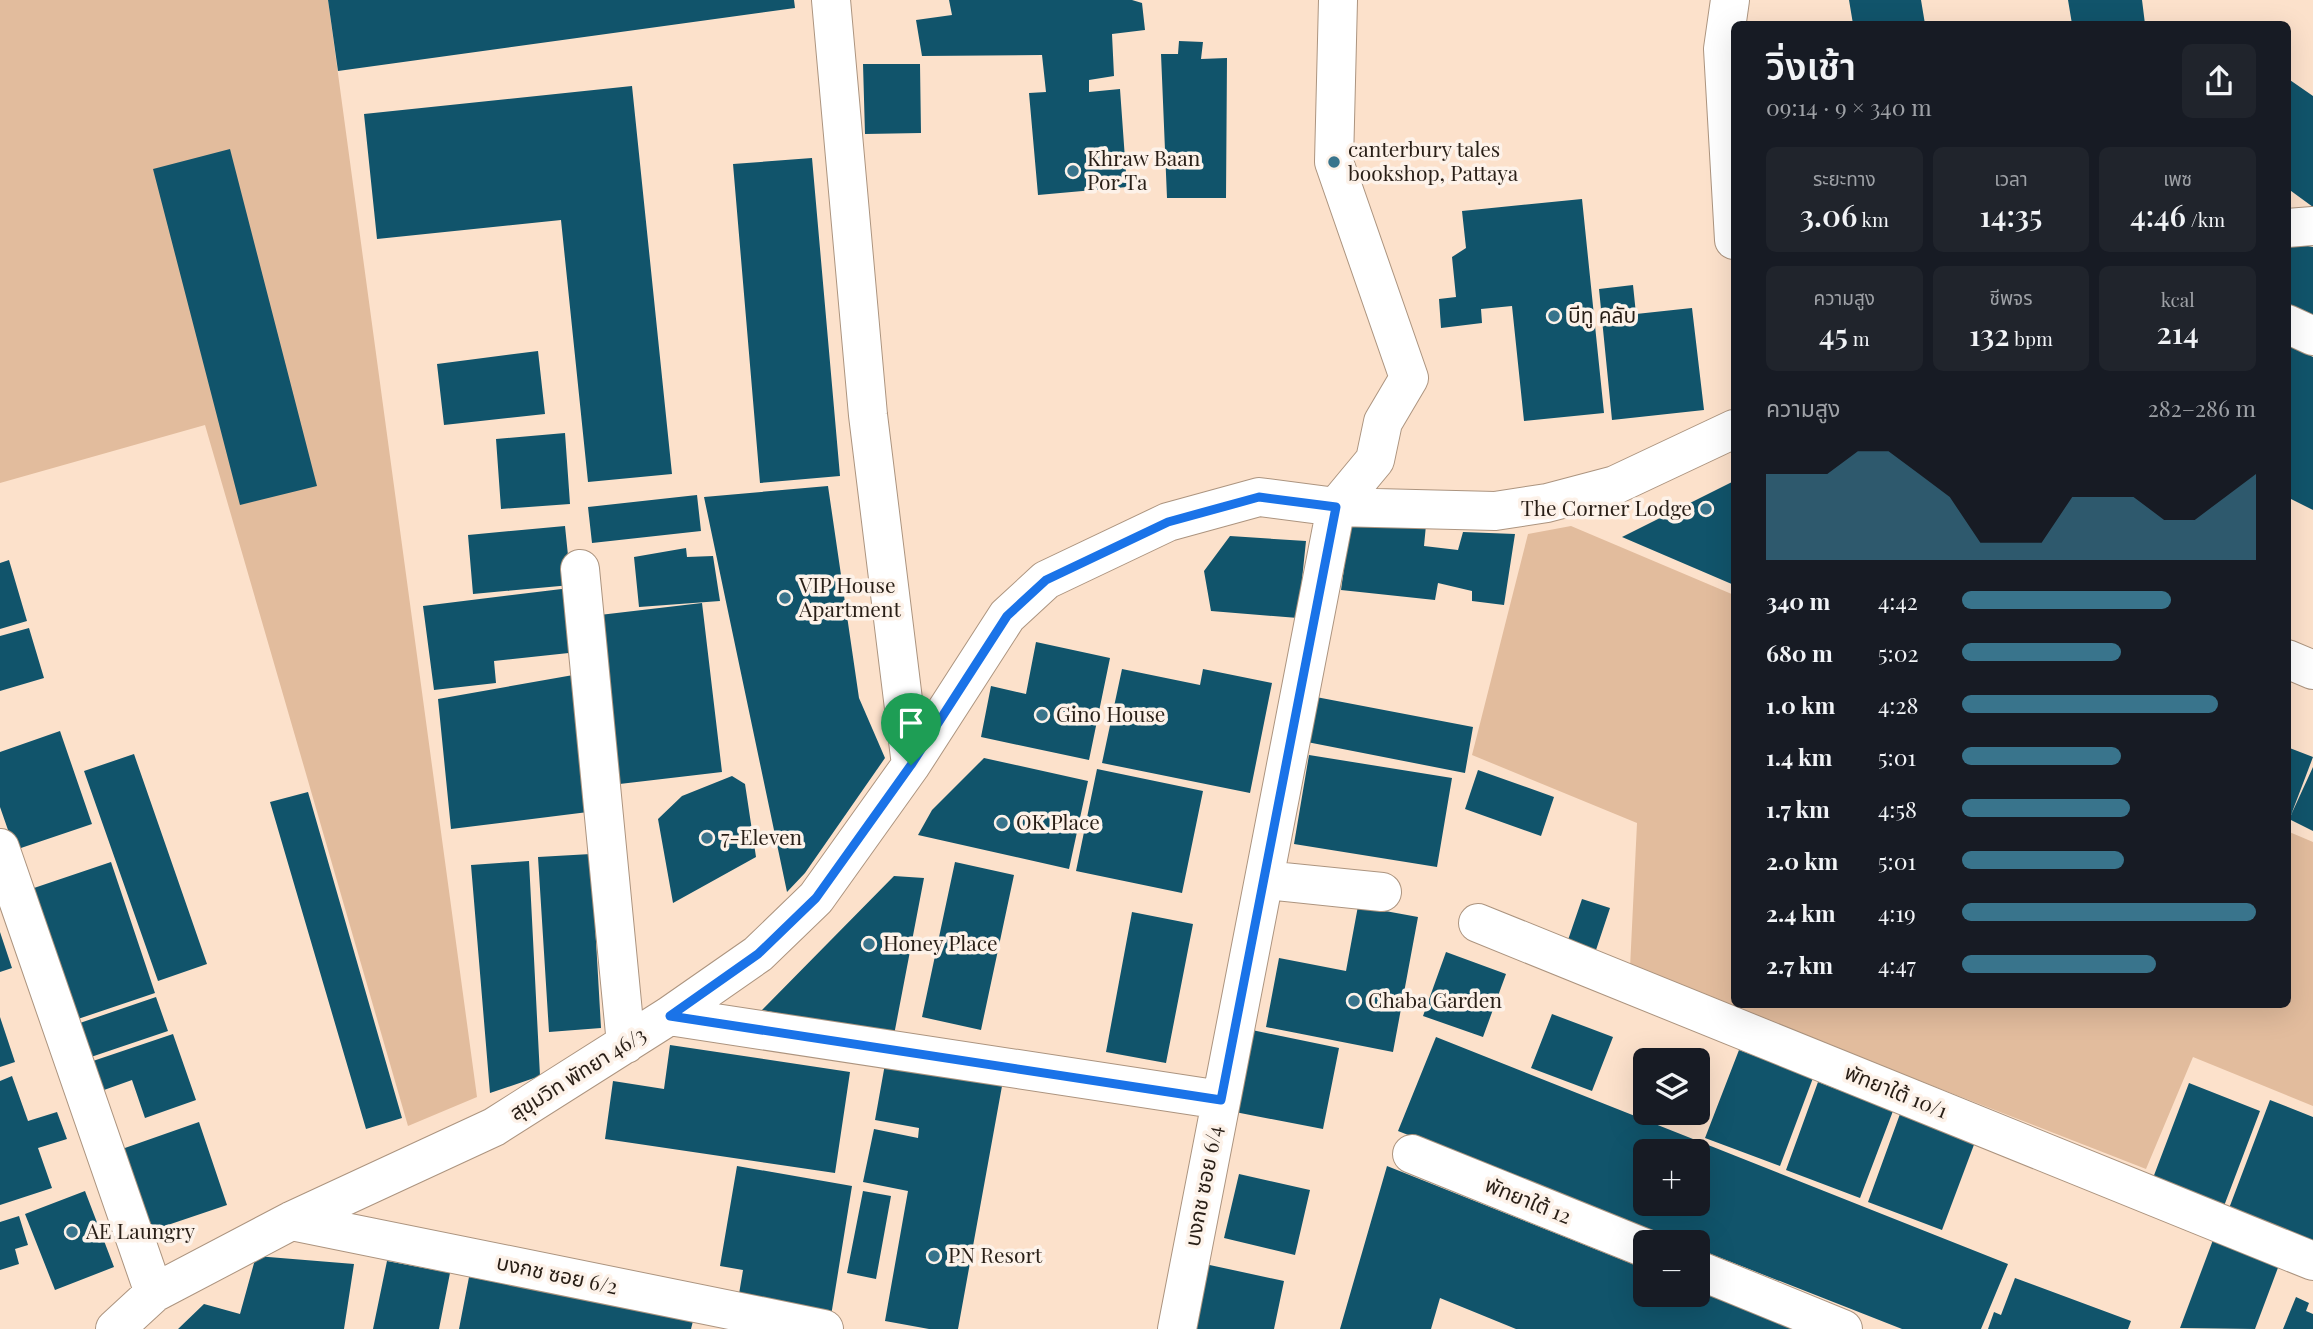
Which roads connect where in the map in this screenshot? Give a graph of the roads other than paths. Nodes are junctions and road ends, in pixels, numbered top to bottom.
1 (831, 0) edge
2 (1338, 0) edge
3 (1730, 0) edge
4 (1731, 188) edge
5 (2313, 226) edge
6 (2291, 228) edge
7 (2291, 326) edge
8 (2313, 336) edge
9 (1731, 430) edge
10 (1336, 507) junction
11 (580, 569) dead end
12 (2291, 661) edge
13 (2313, 670) edge
14 (911, 765) junction
15 (0, 848) edge
16 (1265, 880) junction
17 (1382, 892) dead end
18 (1478, 923) dead end
19 (670, 1016) junction
20 (626, 1044) junction
21 (1221, 1100) junction
22 (1412, 1154) dead end
23 (291, 1221) junction
24 (1633, 1243) edge
25 (2313, 1261) edge
26 (1710, 1275) edge
27 (154, 1293) junction
28 (115, 1329) edge
29 (824, 1329) edge
30 (1177, 1329) edge
31 (1843, 1329) edge

1 - 14 street
2 - 10 street
3 - 4 street
5 - 6 street
7 - 8 street
9 - 10 street, สุขุมวิท พัทยา 46/3
10 - 14 street, สุขุมวิท พัทยา 46/3
10 - 16 street, บงกช ซอย 6/4
11 - 20 street
12 - 13 street
14 - 19 street, สุขุมวิท พัทยา 46/3
15 - 27 street
16 - 17 street
16 - 21 street, บงกช ซอย 6/4
18 - 25 street, พัทยาใต้ 10/1
19 - 20 street, สุขุมวิท พัทยา 46/3
19 - 21 street
20 - 23 street, สุขุมวิท พัทยา 46/3
21 - 30 street, บงกช ซอย 6/4
22 - 24 street, พัทยาใต้ 12
23 - 27 street, สุขุมวิท พัทยา 46/3
23 - 29 street, บงกช ซอย 6/2
26 - 31 street
27 - 28 street, สุขุมวิท พัทยา 46/3

